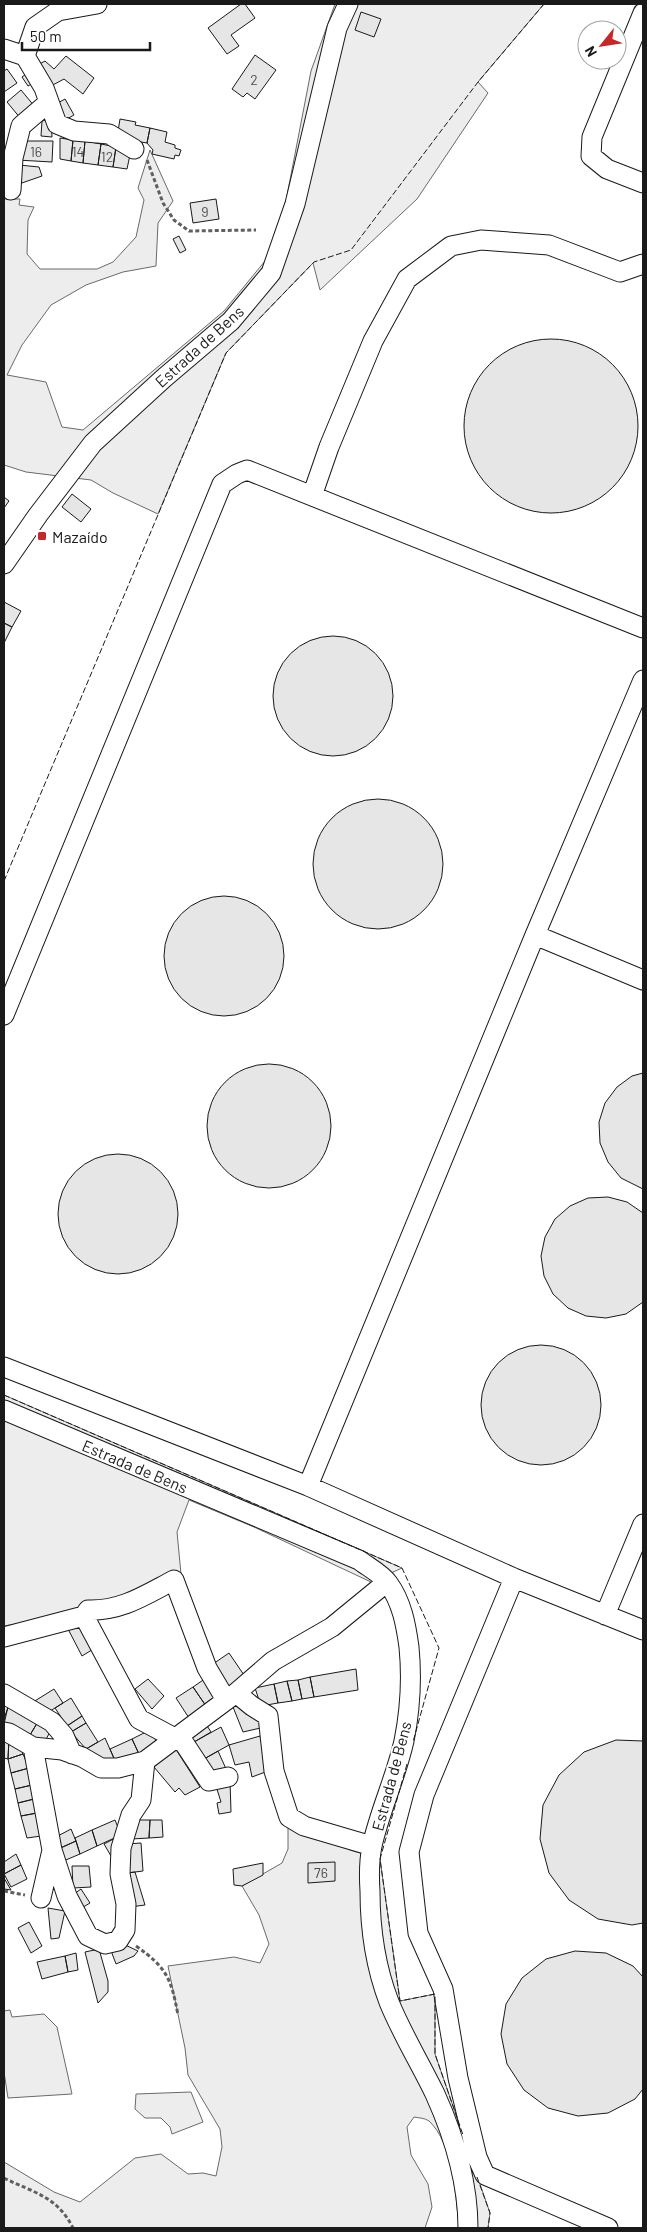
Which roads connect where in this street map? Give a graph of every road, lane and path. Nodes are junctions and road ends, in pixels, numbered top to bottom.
1 (97, 4) edge
2 (348, 4) edge
3 (643, 13) edge
4 (4, 49) edge
5 (25, 56) junction
6 (49, 102) junction
7 (134, 149) joint
8 (643, 183) edge
9 (11, 190) dead end
10 (256, 230) dead end
11 (643, 264) edge
12 (312, 496) junction
13 (4, 564) edge
14 (643, 628) edge
15 (643, 680) edge
16 (535, 935) junction
17 (643, 980) edge
18 (4, 1015) edge
19 (4, 1367) edge
20 (4, 1410) edge
21 (308, 1486) junction
22 (643, 1524) edge
23 (514, 1578) junction
24 (387, 1582) junction
25 (605, 1615) junction
26 (84, 1616) junction
27 (643, 1630) edge
28 (4, 1637) edge
29 (4, 1694) edge
30 (231, 1696) junction
31 (4, 1732) edge
32 (173, 1738) junction
33 (32, 1747) junction
34 (72, 1754) junction
35 (145, 1761) junction
36 (228, 1776) dead end
37 (372, 1846) junction
38 (52, 1850) junction
39 (41, 1898) dead end
40 (121, 1935) junction
41 (178, 2015) dead end
42 (4, 2178) edge
43 (73, 2228) edge
44 (468, 2228) edge
45 (608, 2228) edge

1 - 5 street
2 - 13 street, Estrada de Bens
3 - 8 street
4 - 5 street
5 - 6 street
6 - 7 street
6 - 9 street
7 - 10 path
11 - 12 street
12 - 14 street
12 - 18 street
15 - 16 street
16 - 17 street
16 - 21 street
19 - 21 street
20 - 24 street, Estrada de Bens
21 - 23 street
22 - 25 street
23 - 25 street
23 - 45 street
24 - 30 street
24 - 37 street, Estrada de Bens
25 - 27 street
26 - 28 street
26 - 30 street
26 - 32 street
29 - 34 street
30 - 32 street
30 - 37 street
31 - 33 street
32 - 35 street
32 - 36 street
33 - 34 street
33 - 38 street
34 - 35 street
35 - 40 street
37 - 44 street, Estrada de Bens
38 - 39 street
38 - 40 street
40 - 41 path
42 - 43 path

